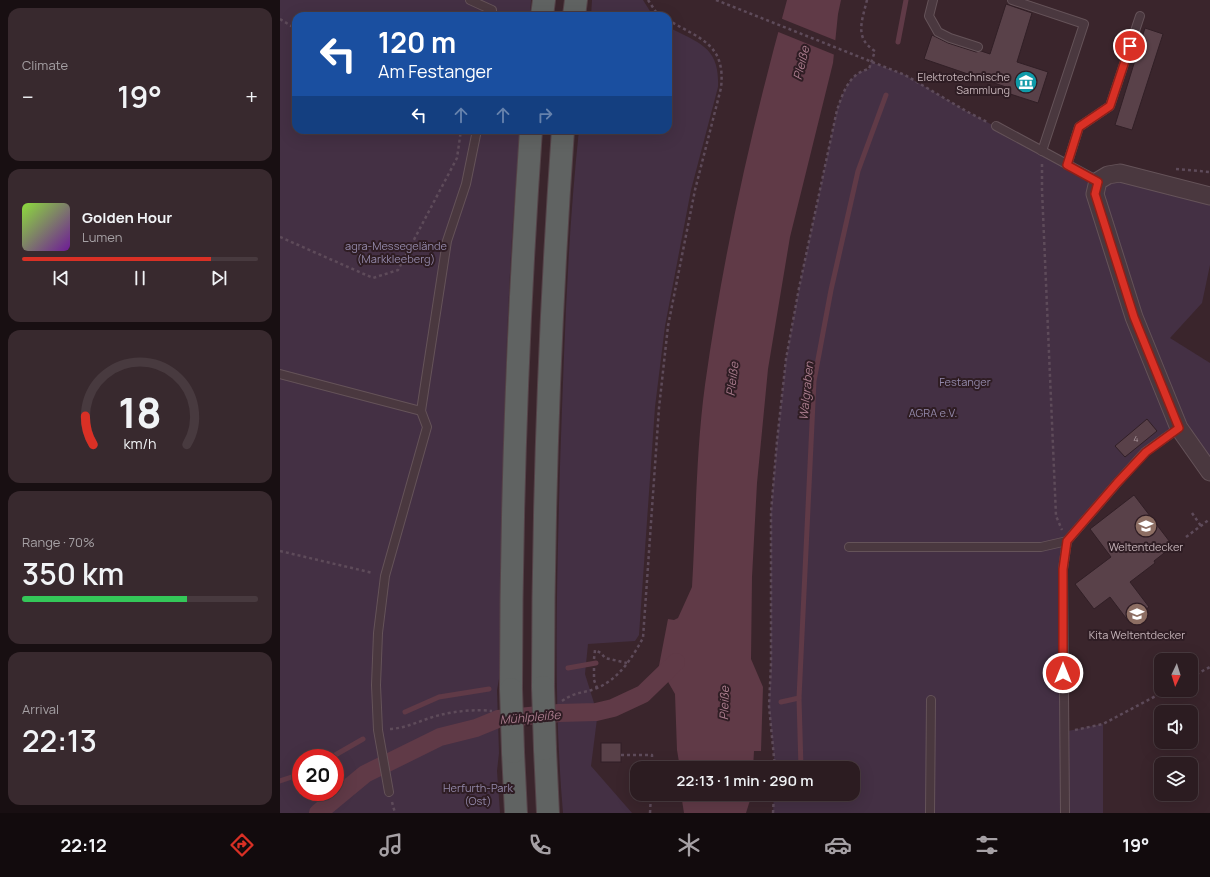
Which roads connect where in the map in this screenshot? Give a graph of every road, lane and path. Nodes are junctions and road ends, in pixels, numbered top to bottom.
1 (470, 0) edge
2 (544, 0) edge
3 (576, 0) edge
4 (648, 0) edge
5 (716, 0) edge
6 (868, 0) edge
7 (933, 0) edge
8 (1012, 0) edge
9 (492, 12) edge
10 (542, 12) edge
11 (574, 12) edge
12 (656, 12) edge
13 (1140, 16) dead end
14 (280, 19) edge
15 (672, 22) edge
16 (292, 26) edge
17 (978, 47) dead end
18 (871, 62) junction
19 (996, 126) joint
20 (460, 134) edge
21 (477, 134) edge
22 (531, 134) edge
23 (563, 134) edge
24 (1042, 151) junction
25 (1067, 165) junction
26 (1098, 182) junction
27 (1210, 196) edge
28 (280, 237) edge
29 (280, 374) edge
30 (421, 411) junction
31 (1179, 428) junction
32 (1210, 472) edge
33 (1192, 513) dead end
34 (1210, 519) edge
35 (1201, 526) junction
36 (1186, 536) dead end
37 (1067, 541) junction
38 (849, 547) dead end
39 (280, 551) edge
40 (385, 576) junction
41 (594, 659) dead end
42 (627, 663) junction
43 (1210, 667) edge
44 (594, 668) dead end
45 (1198, 673) edge
46 (597, 688) junction
47 (1154, 697) edge
48 (931, 700) dead end
49 (560, 703) dead end
50 (495, 711) dead end
51 (378, 730) junction
52 (1063, 732) junction
53 (621, 755) dead end
54 (652, 761) edge
55 (774, 761) edge
56 (389, 792) dead end
57 (651, 801) edge
58 (774, 801) edge
59 (516, 813) edge
60 (548, 813) edge
61 (650, 813) edge
62 (773, 813) edge
63 (930, 813) edge
64 (1065, 813) edge

1 - 9 lane
2 - 10 highway
3 - 11 highway
4 - 12 path
5 - 18 path
6 - 18 path
7 - 17 lane
8 - 24 lane
13 - 25 lane
14 - 16 path
15 - 42 path
18 - 19 path
18 - 55 path
19 - 24 lane
20 - 28 path
21 - 30 lane
22 - 59 highway, bridge
23 - 60 highway, bridge
24 - 25 lane
24 - 37 path
25 - 26 lane
26 - 27 street
26 - 31 street
29 - 30 lane
30 - 40 lane
31 - 32 street
31 - 37 lane
33 - 35 path
34 - 35 path
35 - 36 path
37 - 38 lane
37 - 52 lane
39 - 40 path
40 - 51 lane
41 - 42 path
42 - 46 path
43 - 45 path
44 - 46 path
46 - 49 path
47 - 52 path
48 - 63 lane
50 - 51 path
51 - 56 lane
52 - 64 lane
53 - 54 path
57 - 61 path
58 - 62 path

